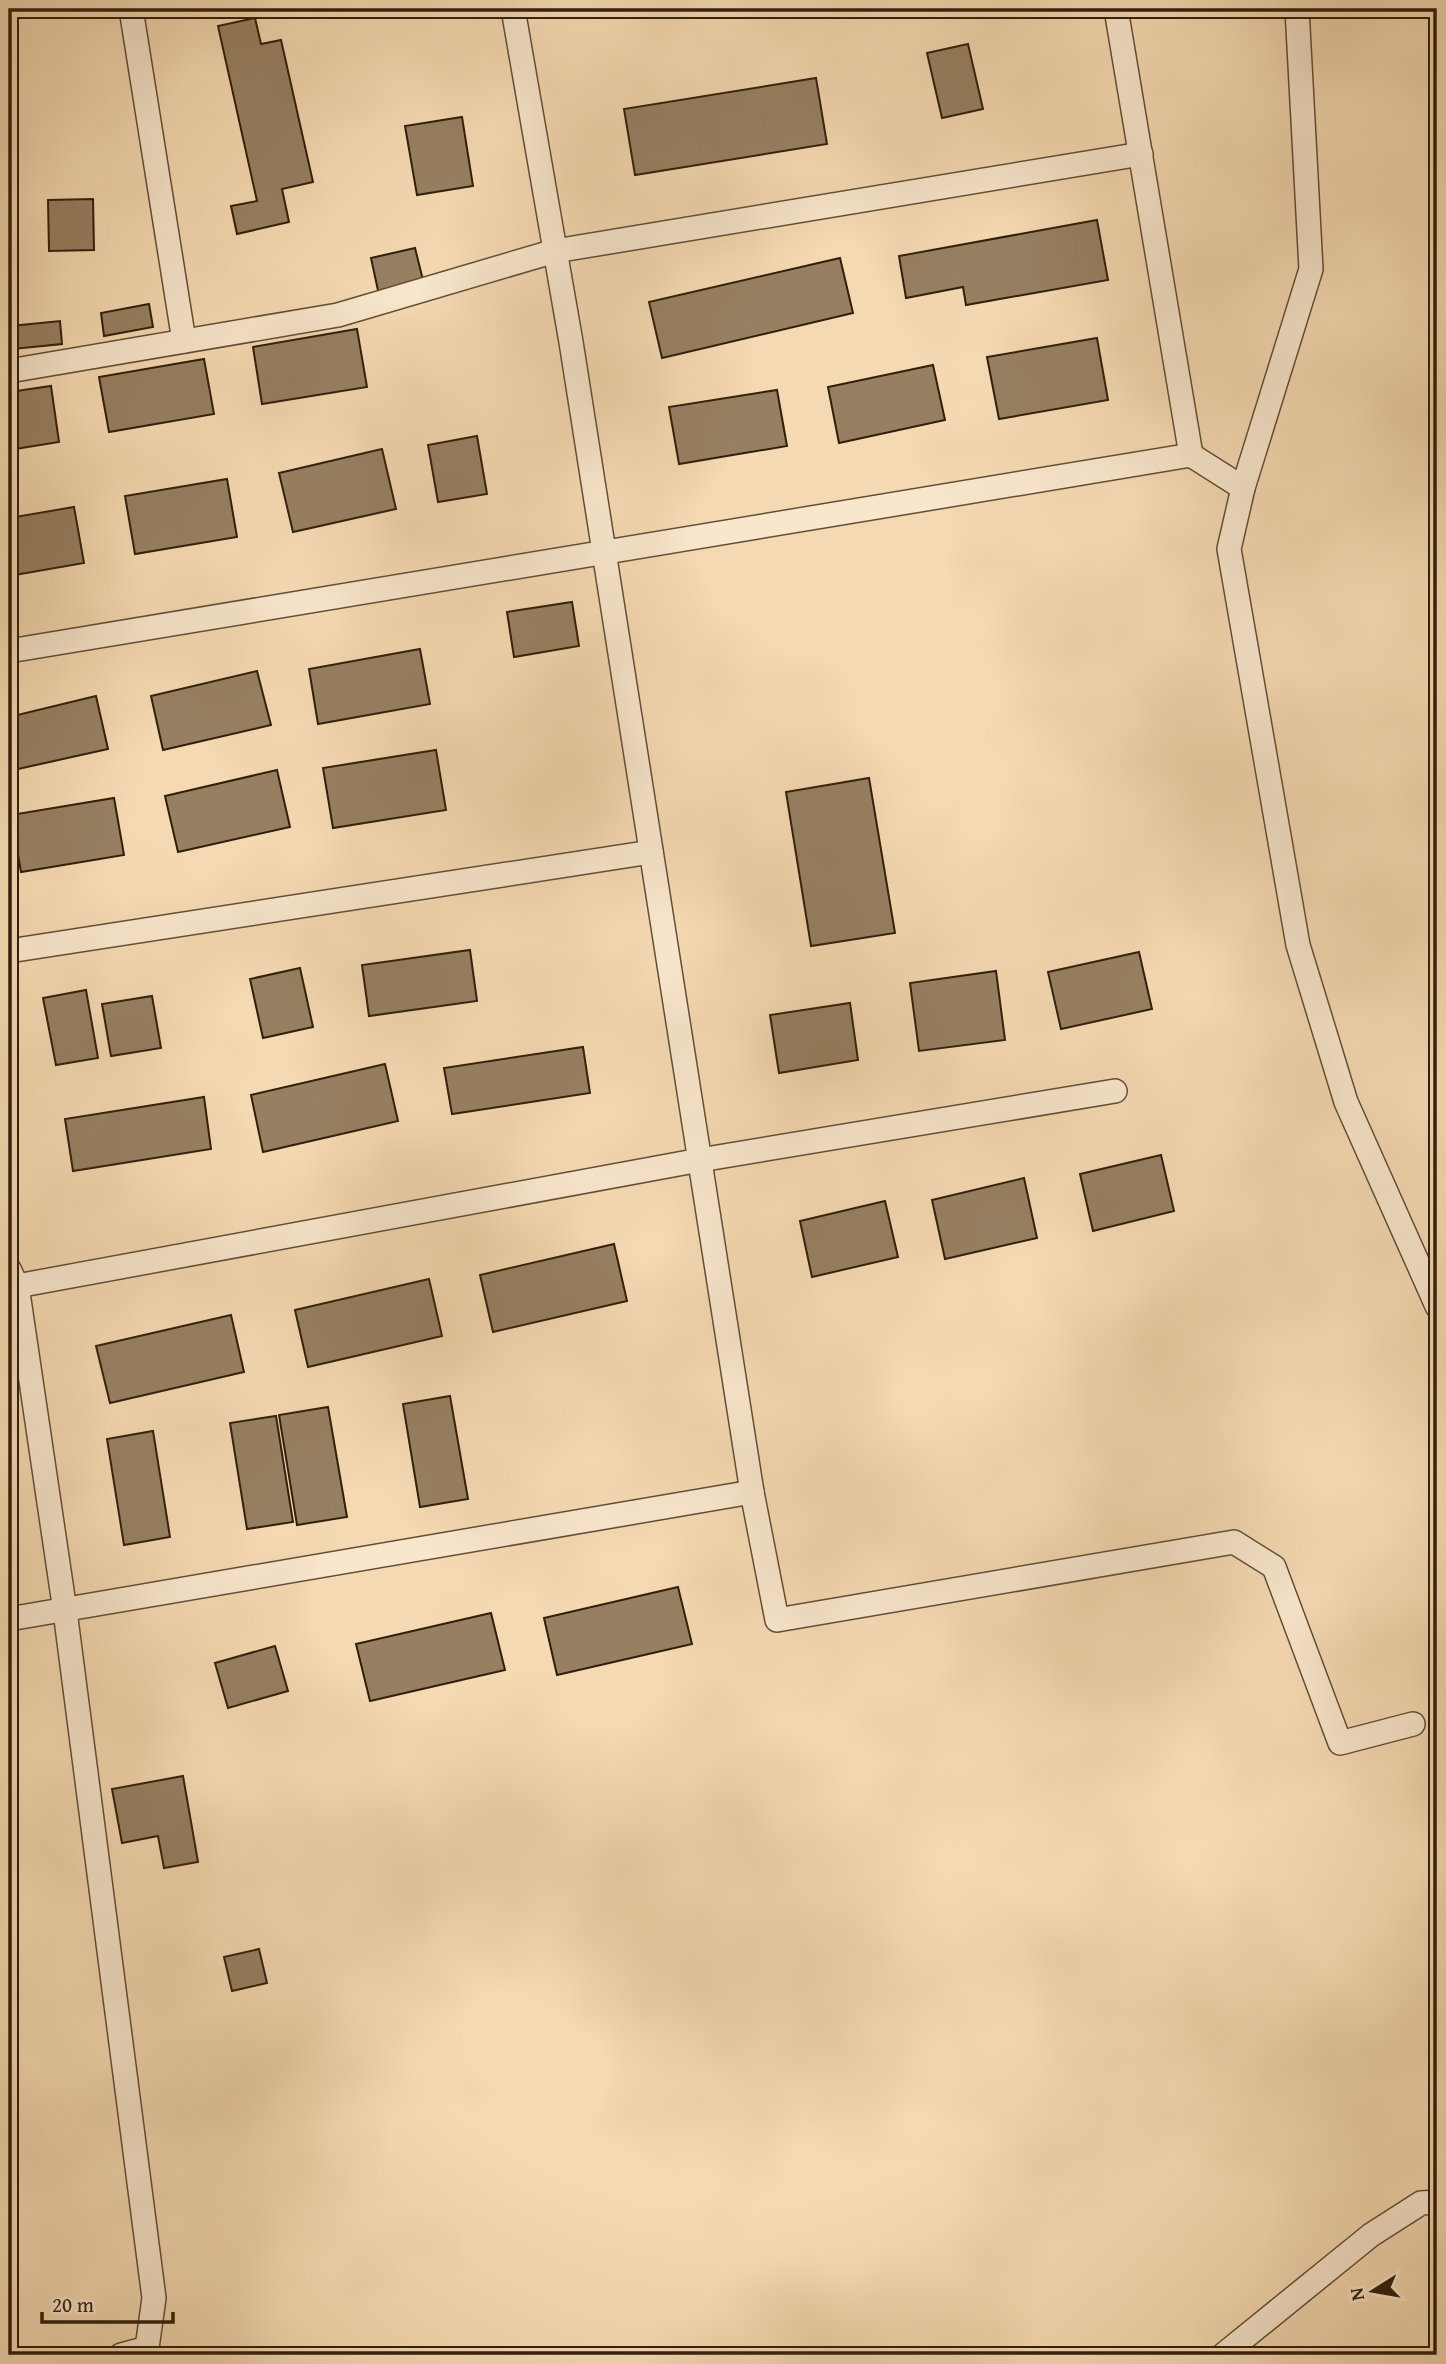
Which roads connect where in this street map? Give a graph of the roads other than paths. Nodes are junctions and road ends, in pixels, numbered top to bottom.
1 (131, 9) edge
2 (513, 9) edge
3 (1116, 9) edge
4 (1297, 9) edge
5 (1141, 154) junction
6 (555, 251) junction
7 (184, 341) junction
8 (9, 371) edge
9 (1191, 455) junction
10 (1243, 488) junction
11 (604, 552) junction
12 (9, 652) edge
13 (651, 852) junction
14 (9, 950) edge
15 (1115, 1091) dead end
16 (700, 1160) junction
17 (13, 1277) edge
18 (1437, 1306) edge
19 (752, 1492) junction
20 (65, 1611) junction
21 (9, 1619) edge
22 (1413, 1724) dead end
23 (1437, 2202) edge
24 (121, 2355) edge
25 (1223, 2355) edge

1 - 7 lane
2 - 6 lane
3 - 5 lane
4 - 10 lane
5 - 6 lane
5 - 9 lane
6 - 7 lane
6 - 11 lane
7 - 8 lane
9 - 10 lane
9 - 11 lane
10 - 18 lane
11 - 12 lane
11 - 13 lane
13 - 14 lane
13 - 16 lane
15 - 16 lane
16 - 17 lane
16 - 19 lane
17 - 20 lane
19 - 20 lane
19 - 22 lane
20 - 21 lane
20 - 24 lane
23 - 25 lane

